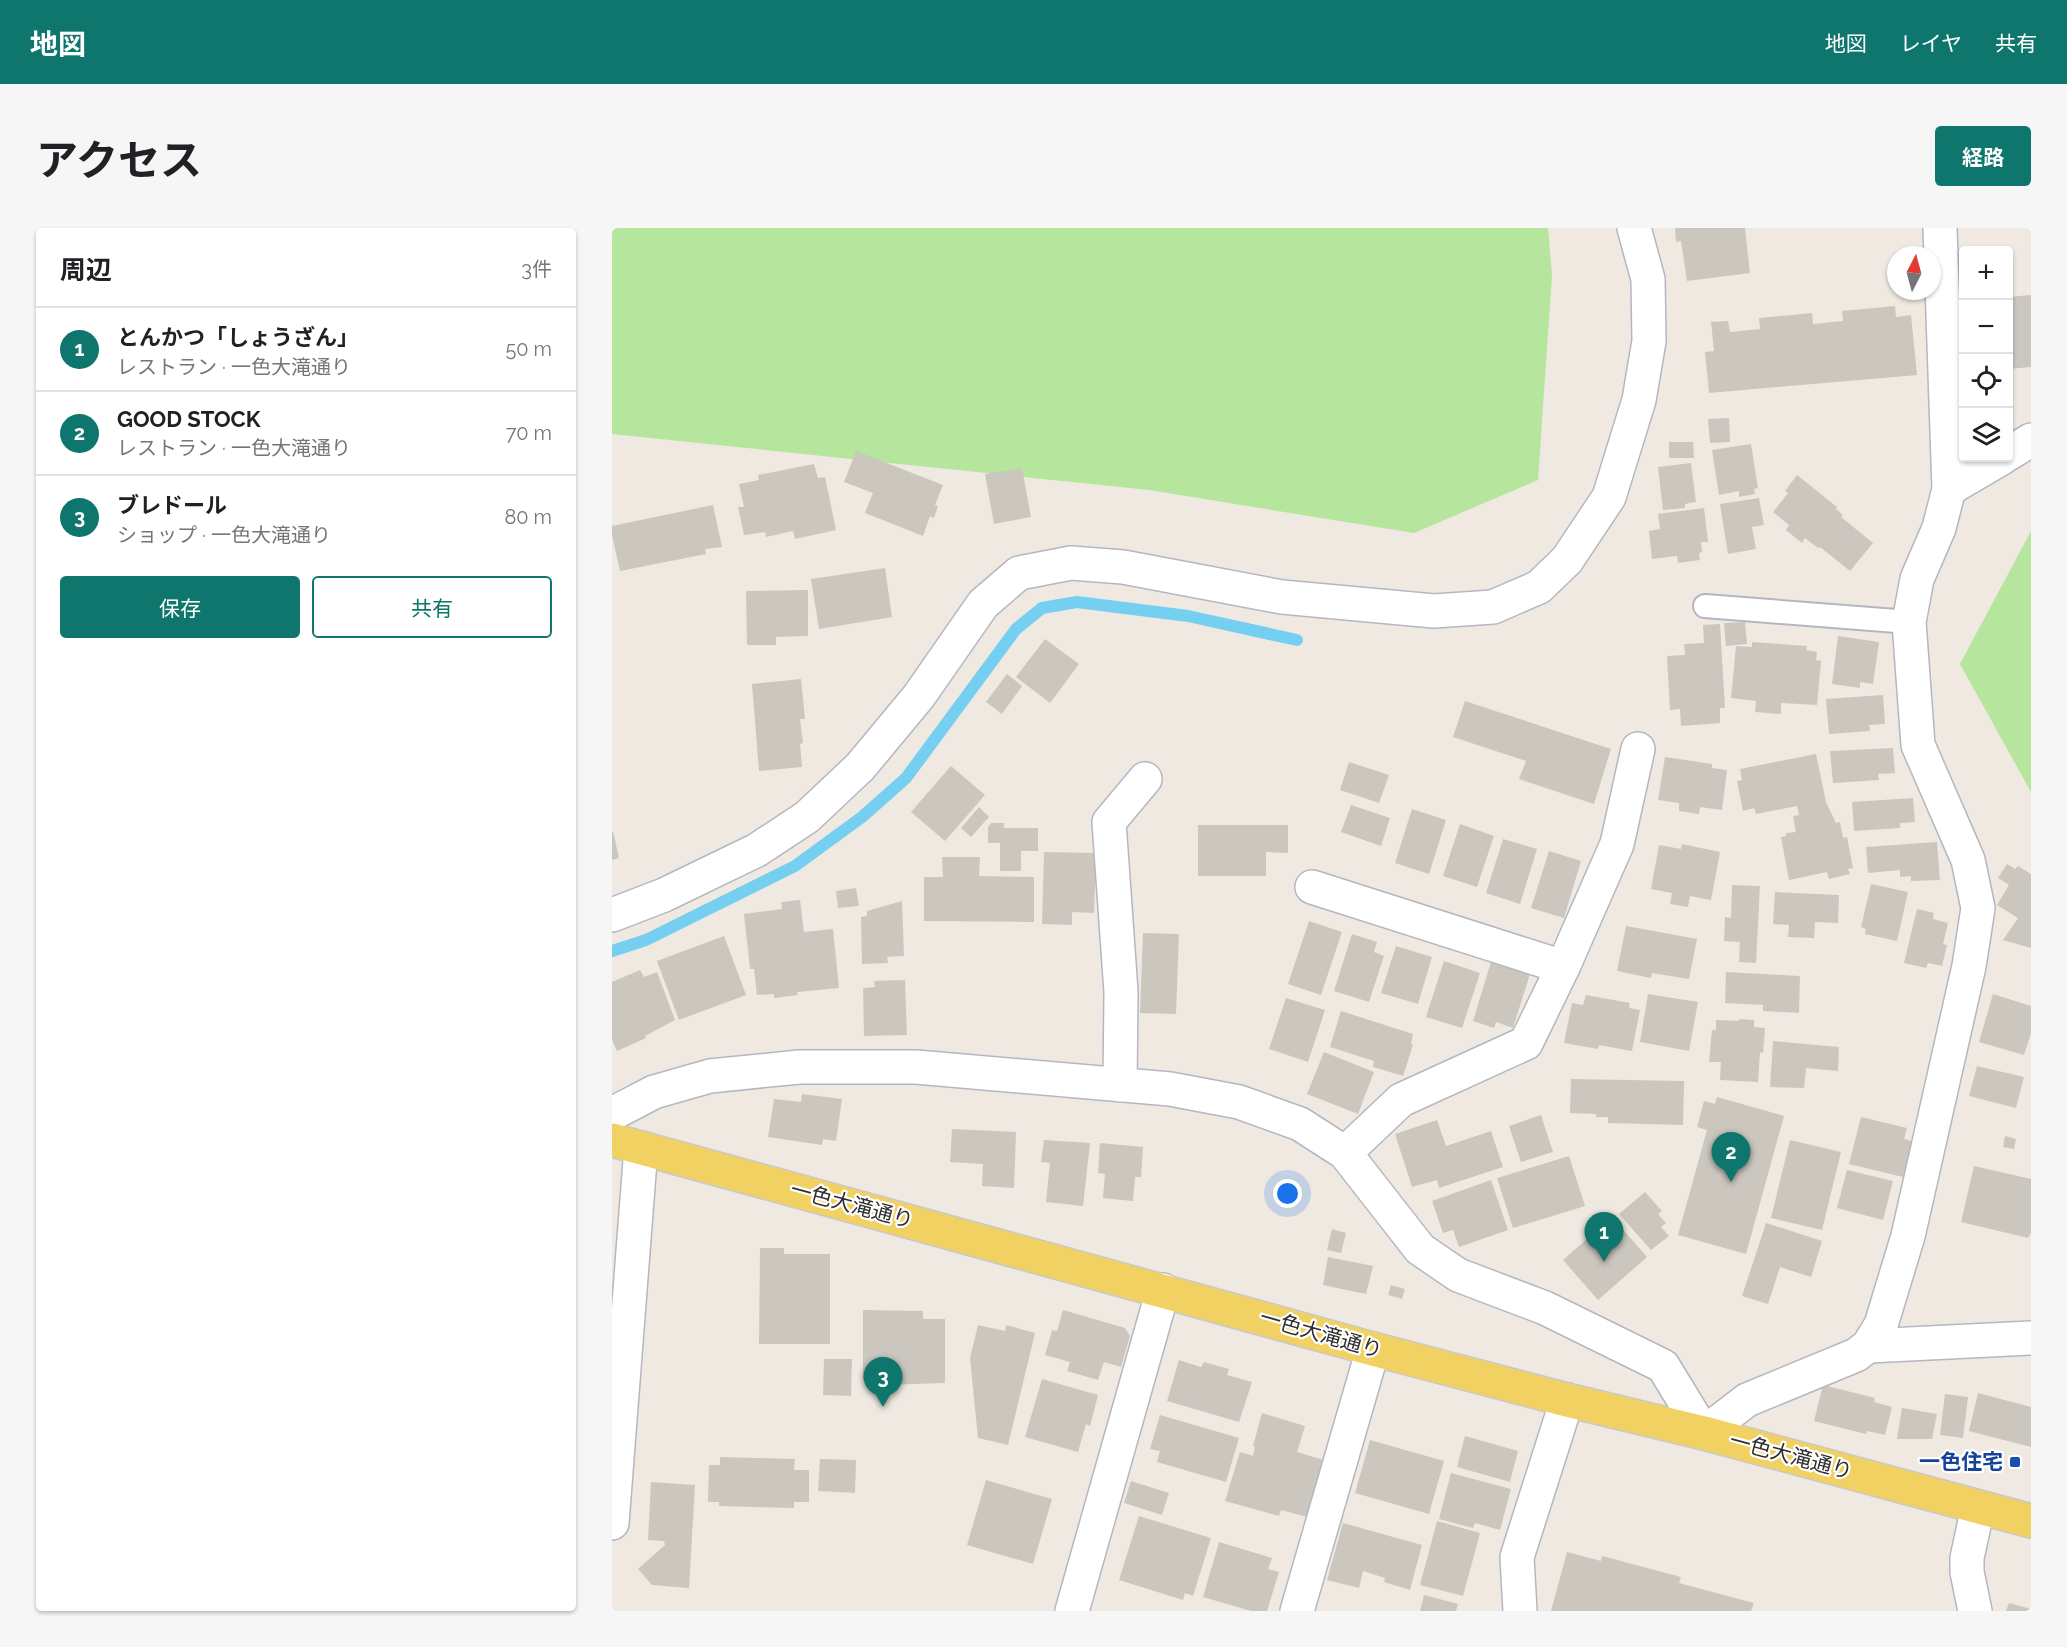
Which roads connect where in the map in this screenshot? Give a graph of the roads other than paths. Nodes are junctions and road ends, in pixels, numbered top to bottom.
1 (1634, 228) edge
2 (1940, 228) edge
3 (2031, 440) edge
4 (2013, 451) edge
5 (1995, 462) edge
6 (1949, 489) junction
7 (1704, 606) dead end
8 (1909, 622) junction
9 (1638, 749) dead end
10 (1144, 779) dead end
11 (1312, 887) dead end
12 (612, 915) edge
13 (1563, 967) junction
14 (1120, 1085) junction
15 (612, 1114) edge
16 (627, 1144) edge
17 (1345, 1153) junction
18 (1163, 1290) junction
19 (2031, 1338) edge
20 (1869, 1346) junction
21 (1373, 1348) junction
22 (1567, 1400) junction
23 (1704, 1433) junction
24 (1978, 1507) junction
25 (2031, 1521) edge
26 (612, 1523) edge
27 (1072, 1611) edge
28 (1297, 1611) edge
29 (1520, 1611) edge
30 (1976, 1611) edge

1 - 12 street
2 - 6 street
3 - 4 street
5 - 6 street
6 - 8 street
7 - 8 lane
8 - 20 street
9 - 13 street
10 - 14 street
11 - 13 street
13 - 17 street
14 - 15 street
14 - 17 street
16 - 18 main road, 一色大滝通り
16 - 26 street
17 - 23 street
18 - 21 main road, 一色大滝通り
18 - 27 street
19 - 20 street
20 - 23 street
21 - 22 main road, 一色大滝通り
21 - 28 street
22 - 23 main road, 一色大滝通り
22 - 29 street
23 - 24 main road, 一色大滝通り
24 - 25 main road, 一色大滝通り
24 - 30 street

